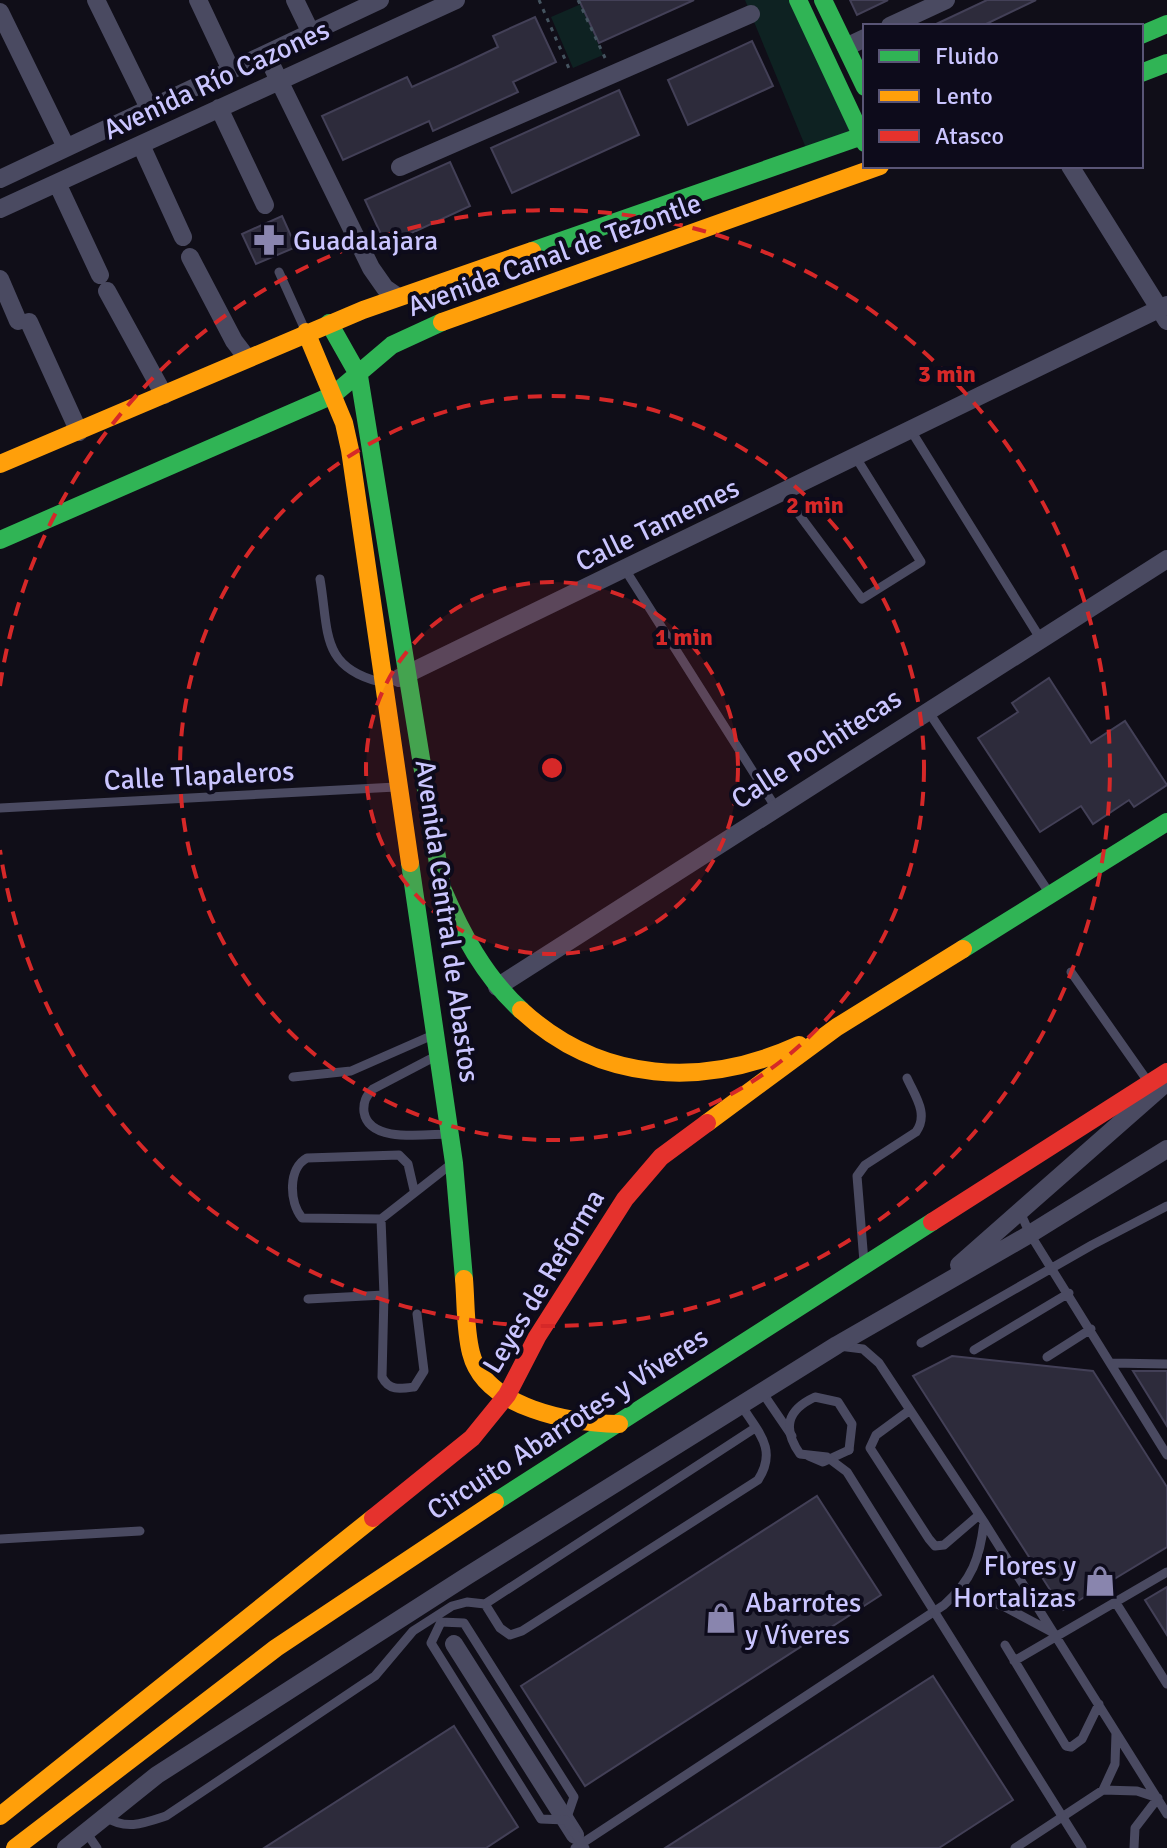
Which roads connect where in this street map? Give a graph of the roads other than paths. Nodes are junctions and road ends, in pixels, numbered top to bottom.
1 (96, 0) edge
2 (198, 0) edge
3 (295, 0) edge
4 (380, 0) edge
5 (456, 0) edge
6 (798, 0) edge
7 (823, 0) edge
8 (946, 0) edge
9 (0, 12) edge
10 (751, 14) dead end
11 (894, 24) edge
12 (1167, 24) edge
13 (311, 33) junction
14 (1143, 34) edge
15 (863, 39) edge
16 (846, 47) junction
17 (266, 54) junction
18 (1167, 63) edge
19 (231, 70) junction
20 (1143, 72) edge
21 (279, 82) junction
22 (863, 83) edge
23 (149, 108) junction
24 (219, 108) junction
25 (863, 136) edge
26 (863, 138) edge
27 (141, 145) junction
28 (66, 147) junction
29 (400, 167) dead end
30 (873, 168) edge
31 (1071, 168) edge
32 (0, 179) edge
33 (57, 183) junction
34 (265, 205) dead end
35 (0, 209) edge
36 (183, 237) dead end
37 (190, 257) dead end
38 (371, 268) junction
39 (279, 272) dead end
40 (0, 279) edge
41 (398, 297) junction
42 (363, 310) junction
43 (1164, 311) edge
44 (329, 323) junction
45 (306, 332) junction
46 (247, 358) junction
47 (359, 376) junction
48 (164, 395) junction
49 (333, 395) junction
50 (910, 429) junction
51 (79, 432) junction
52 (855, 456) junction
53 (0, 464) edge
54 (783, 493) junction
55 (0, 540) edge
56 (1167, 559) edge
57 (626, 571) junction
58 (320, 579) dead end
59 (1040, 638) junction
60 (408, 675) junction
61 (385, 683) junction
62 (927, 710) junction
63 (401, 787) junction
64 (0, 808) edge
65 (776, 808) junction
66 (1167, 822) edge
67 (1050, 894) junction
68 (1071, 972) dead end
69 (497, 987) junction
70 (837, 1027) junction
71 (436, 1034) junction
72 (439, 1054) junction
73 (1167, 1072) edge
74 (293, 1077) dead end
75 (907, 1078) dead end
76 (1158, 1083) edge
77 (450, 1134) junction
78 (1167, 1149) edge
79 (454, 1163) junction
80 (414, 1190) junction
81 (1167, 1206) edge
82 (1020, 1212) junction
83 (381, 1219) junction
84 (1030, 1234) junction
85 (865, 1266) junction
86 (1051, 1267) junction
87 (933, 1288) junction
88 (1069, 1293) junction
89 (384, 1295) junction
90 (308, 1299) dead end
91 (417, 1314) dead end
92 (1091, 1329) junction
93 (921, 1343) dead end
94 (837, 1345) junction
95 (974, 1350) dead end
96 (1047, 1357) dead end
97 (1112, 1363) junction
98 (1167, 1364) edge
99 (762, 1392) junction
100 (507, 1395) junction
101 (741, 1405) junction
102 (910, 1410) junction
103 (619, 1424) junction
104 (755, 1428) junction
105 (1167, 1455) edge
106 (982, 1518) junction
107 (140, 1531) dead end
108 (0, 1539) edge
109 (1167, 1572) edge
110 (960, 1591) junction
111 (1116, 1603) junction
112 (485, 1604) junction
113 (1056, 1635) junction
114 (454, 1644) dead end
115 (1005, 1645) dead end
116 (1014, 1661) junction
117 (1167, 1684) edge
118 (1099, 1704) junction
119 (1116, 1733) junction
120 (1103, 1790) junction
121 (1158, 1798) junction
122 (1167, 1814) edge
123 (0, 1816) edge
124 (105, 1817) junction
125 (566, 1820) junction
126 (92, 1840) edge
127 (581, 1847) edge
128 (15, 1848) edge
129 (66, 1848) edge
130 (1015, 1848) edge
131 (1082, 1848) edge
132 (1134, 1848) edge

1 - 23 street
2 - 19 street
3 - 13 street
4 - 13 street, Avenida Río Cazones
5 - 21 street, Avenida Río Cazones
6 - 25 main road
7 - 16 main road
8 - 11 street
9 - 28 street
10 - 29 street
12 - 14 main road
13 - 17 street, Avenida Río Cazones
15 - 16 street
16 - 22 main road
17 - 19 street, Avenida Río Cazones
17 - 21 street
18 - 20 main road
19 - 23 street, Avenida Río Cazones
21 - 24 street, Avenida Río Cazones
21 - 38 street
23 - 28 street, Avenida Río Cazones
24 - 27 street, Avenida Río Cazones
24 - 34 street
26 - 41 main road, Avenida Canal de Tezontle
27 - 33 street, Avenida Río Cazones
27 - 36 street
28 - 32 street, Avenida Río Cazones
30 - 47 main road, Avenida Canal de Tezontle
31 - 43 street
33 - 35 street, Avenida Río Cazones
33 - 48 street
37 - 46 street
38 - 41 street
38 - 42 street
39 - 45 lane
40 - 51 street
41 - 42 main road, Avenida Canal de Tezontle
42 - 44 main road, Avenida Canal de Tezontle
43 - 50 street, Calle Tamemes
44 - 45 main road, Avenida Canal de Tezontle
44 - 47 main road, Avenida Central de Abastos
45 - 46 main road, Avenida Canal de Tezontle
45 - 49 main road, Avenida Central de Abastos
46 - 48 main road, Avenida Canal de Tezontle
47 - 49 main road, Avenida Canal de Tezontle
47 - 60 main road, Avenida Central de Abastos
48 - 51 main road, Avenida Canal de Tezontle
49 - 55 main road, Avenida Canal de Tezontle
49 - 61 main road, Avenida Central de Abastos
50 - 52 street, Calle Tamemes
50 - 59 lane
51 - 53 main road, Avenida Canal de Tezontle
52 - 54 street, Calle Tamemes
52 - 54 lane
54 - 57 street, Calle Tamemes
56 - 59 street, Calle Pochitecas
57 - 60 street, Calle Tamemes
57 - 65 lane
58 - 61 lane
59 - 62 street, Calle Pochitecas
60 - 61 street, Calle Tamemes
60 - 69 main road, Avenida Central de Abastos
61 - 63 main road, Avenida Central de Abastos
62 - 65 street, Calle Pochitecas
62 - 67 lane
63 - 64 lane, Calle Tlapaleros
63 - 71 main road, Avenida Central de Abastos
65 - 69 street, Calle Pochitecas
66 - 67 main road, Leyes de Reforma
67 - 70 main road, Leyes de Reforma
68 - 76 lane
69 - 70 main road, Avenida Central de Abastos
70 - 100 main road, Leyes de Reforma
71 - 72 main road, Avenida Central de Abastos
71 - 74 lane
72 - 77 main road, Avenida Central de Abastos
72 - 77 lane
73 - 76 main road, Circuito Abarrotes y Víveres
75 - 85 lane
76 - 82 street
76 - 85 main road, Circuito Abarrotes y Víveres
77 - 79 main road, Avenida Central de Abastos
78 - 84 street
79 - 80 lane
79 - 100 main road, Avenida Central de Abastos
80 - 83 lane
80 - 83 lane
81 - 86 lane
82 - 84 lane
82 - 87 street
83 - 89 lane
84 - 86 lane
84 - 87 street
85 - 103 main road, Circuito Abarrotes y Víveres
86 - 88 lane
86 - 93 lane
87 - 94 street
88 - 92 lane
88 - 95 lane
89 - 90 lane
89 - 91 lane
92 - 96 lane
92 - 97 lane
94 - 99 street
94 - 102 lane
97 - 98 lane
97 - 105 lane
99 - 101 street
99 - 131 lane, bridge
100 - 103 main road, Avenida Central de Abastos
100 - 123 main road, Leyes de Reforma
101 - 104 lane
101 - 124 street
102 - 106 lane
102 - 106 lane
103 - 128 main road, Circuito Abarrotes y Víveres
104 - 112 lane
104 - 112 lane
106 - 110 lane
106 - 113 lane
107 - 108 lane
109 - 111 lane
110 - 113 lane
110 - 127 lane
111 - 113 lane
111 - 117 lane
112 - 124 lane
113 - 116 lane
113 - 118 lane
114 - 127 street
115 - 116 lane
116 - 118 lane
118 - 119 lane
119 - 120 lane
119 - 121 lane
120 - 121 lane
120 - 130 lane
121 - 122 lane
121 - 132 lane
124 - 126 street
125 - 125 lane, bridge
125 - 127 lane, bridge
126 - 129 street

